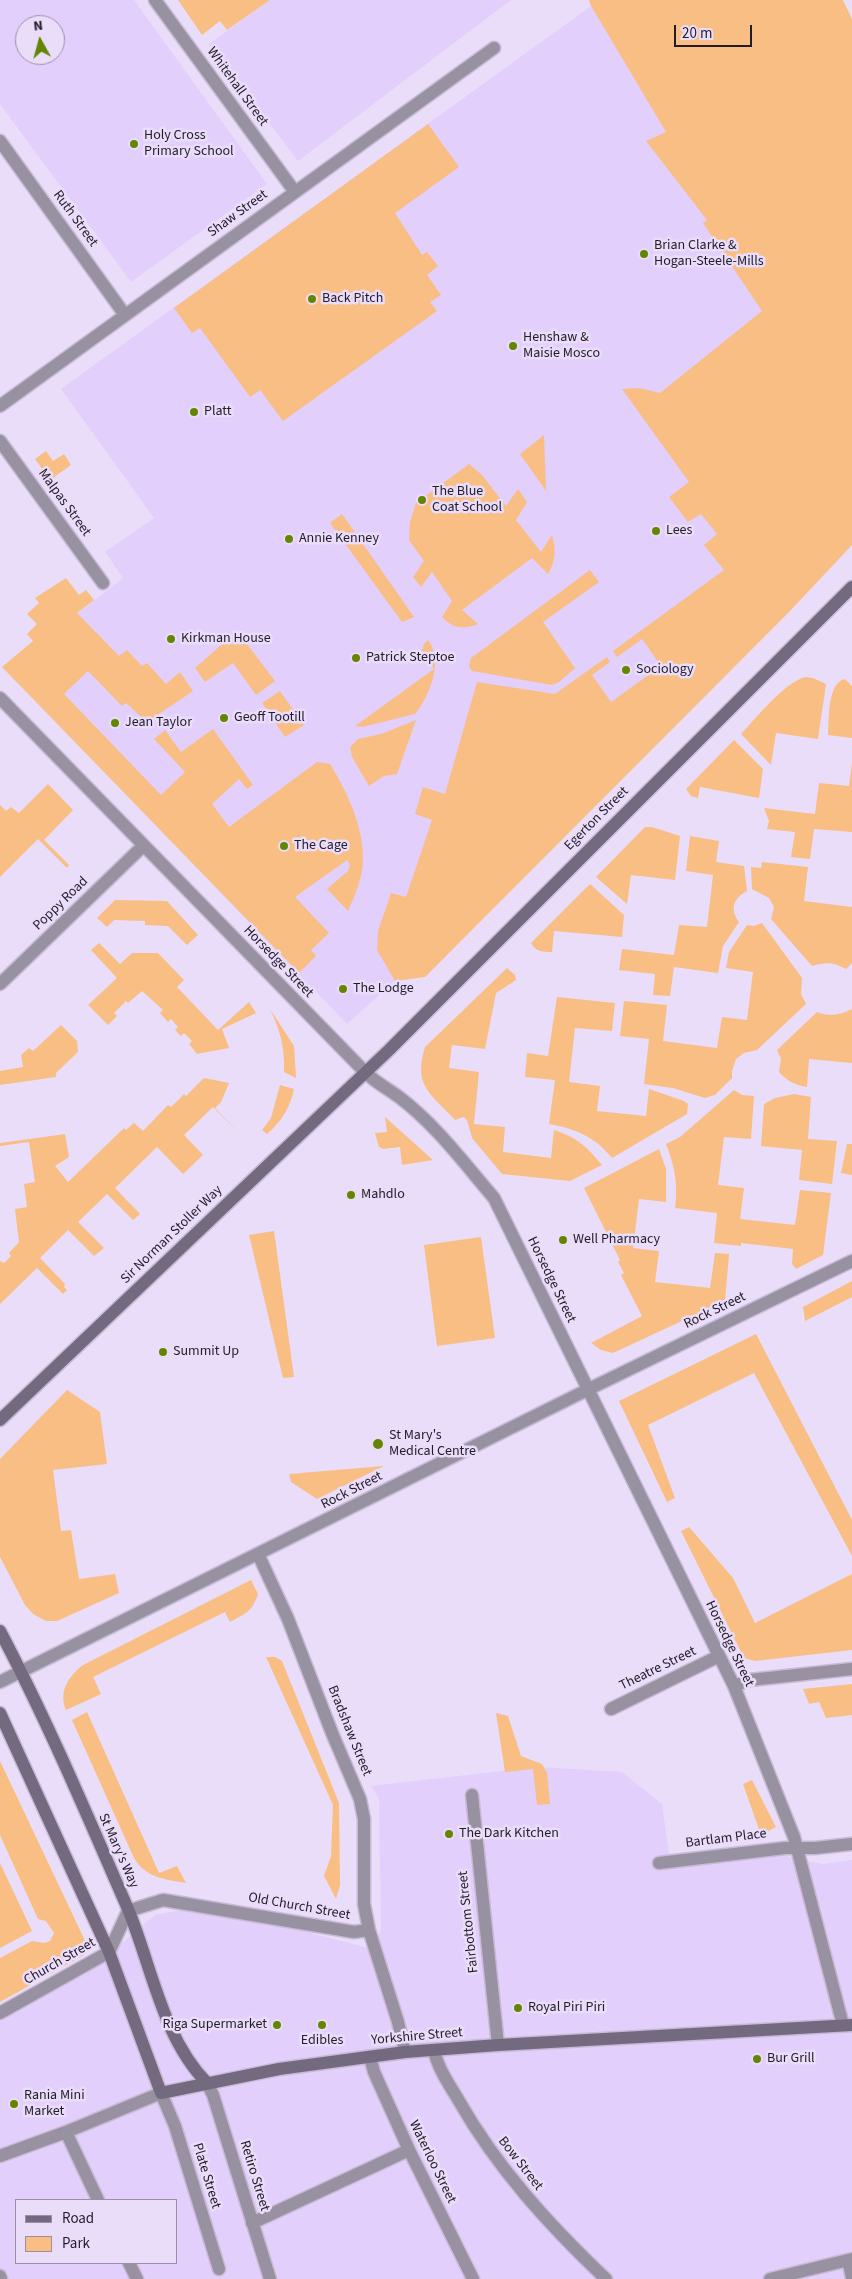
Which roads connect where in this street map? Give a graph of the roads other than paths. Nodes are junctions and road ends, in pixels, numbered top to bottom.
1 (156, 0) edge
2 (494, 48) dead end
3 (0, 141) edge
4 (295, 192) junction
5 (125, 315) junction
6 (0, 406) edge
7 (0, 441) edge
8 (103, 583) dead end
9 (852, 587) edge
10 (0, 698) edge
11 (143, 846) junction
12 (0, 984) edge
13 (365, 1072) junction
14 (852, 1261) edge
15 (589, 1389) junction
16 (0, 1420) edge
17 (258, 1554) junction
18 (0, 1631) edge
19 (719, 1656) junction
20 (852, 1669) edge
21 (22, 1672) junction
22 (0, 1682) edge
23 (734, 1686) junction
24 (611, 1709) dead end
25 (0, 1713) edge
26 (472, 1795) dead end
27 (852, 1844) edge
28 (797, 1849) junction
29 (659, 1863) dead end
30 (128, 1911) junction
31 (369, 1930) junction
32 (108, 1952) junction
33 (0, 2013) edge
34 (848, 2025) edge
35 (498, 2045) junction
36 (434, 2050) junction
37 (405, 2052) junction
38 (370, 2057) junction
39 (207, 2083) junction
40 (161, 2093) junction
41 (66, 2132) junction
42 (409, 2150) junction
43 (0, 2156) edge
44 (98, 2199) edge
45 (252, 2223) junction
46 (850, 2259) edge
47 (130, 2264) edge
48 (219, 2269) dead end
49 (852, 2278) edge
50 (137, 2279) edge
51 (270, 2279) edge
52 (473, 2279) edge
53 (606, 2279) edge
54 (770, 2279) edge

1 - 4 street, Whitehall Street
2 - 4 street, Shaw Street
3 - 5 street, Ruth Street
4 - 5 street, Shaw Street
5 - 6 street, Shaw Street
7 - 8 street, Malpas Street
9 - 13 main road, Egerton Street
10 - 11 street, Horsedge Street
11 - 12 street, Poppy Road
11 - 13 street, Horsedge Street
13 - 15 street, Horsedge Street
13 - 16 main road, Sir Norman Stoller Way
14 - 15 street, Rock Street
15 - 17 street, Rock Street
15 - 19 street, Horsedge Street
17 - 21 street, Rock Street
17 - 31 street, Bradshaw Street
18 - 21 main road, St Mary's Way
19 - 23 street, Horsedge Street
19 - 24 street, Theatre Street
20 - 23 street
21 - 22 street, Rock Street
21 - 30 main road, St Mary's Way
23 - 28 street, Horsedge Street
25 - 32 main road
26 - 35 street, Fairbottom Street
27 - 28 street, Bartlam Place
28 - 29 street, Bartlam Place
28 - 34 street, Horsedge Street
30 - 31 street, Old Church Street
30 - 32 street
30 - 39 main road, St Mary's Way
31 - 37 street
32 - 33 street, Church Street
32 - 40 main road
34 - 35 main road, Yorkshire Street
35 - 36 main road, Yorkshire Street
36 - 37 main road, Yorkshire Street
36 - 53 street, Bow Street
37 - 38 main road, Yorkshire Street
38 - 39 main road, Yorkshire Street
38 - 42 street, Waterloo Street
39 - 40 main road, Yorkshire Street
39 - 45 street, Retiro Street
40 - 41 street, Yorkshire Street
40 - 48 street, Plate Street
41 - 43 street, Yorkshire Street
41 - 44 street
42 - 45 street
42 - 52 street, Waterloo Street
45 - 51 street, Retiro Street
46 - 49 street
46 - 54 street
47 - 50 street

